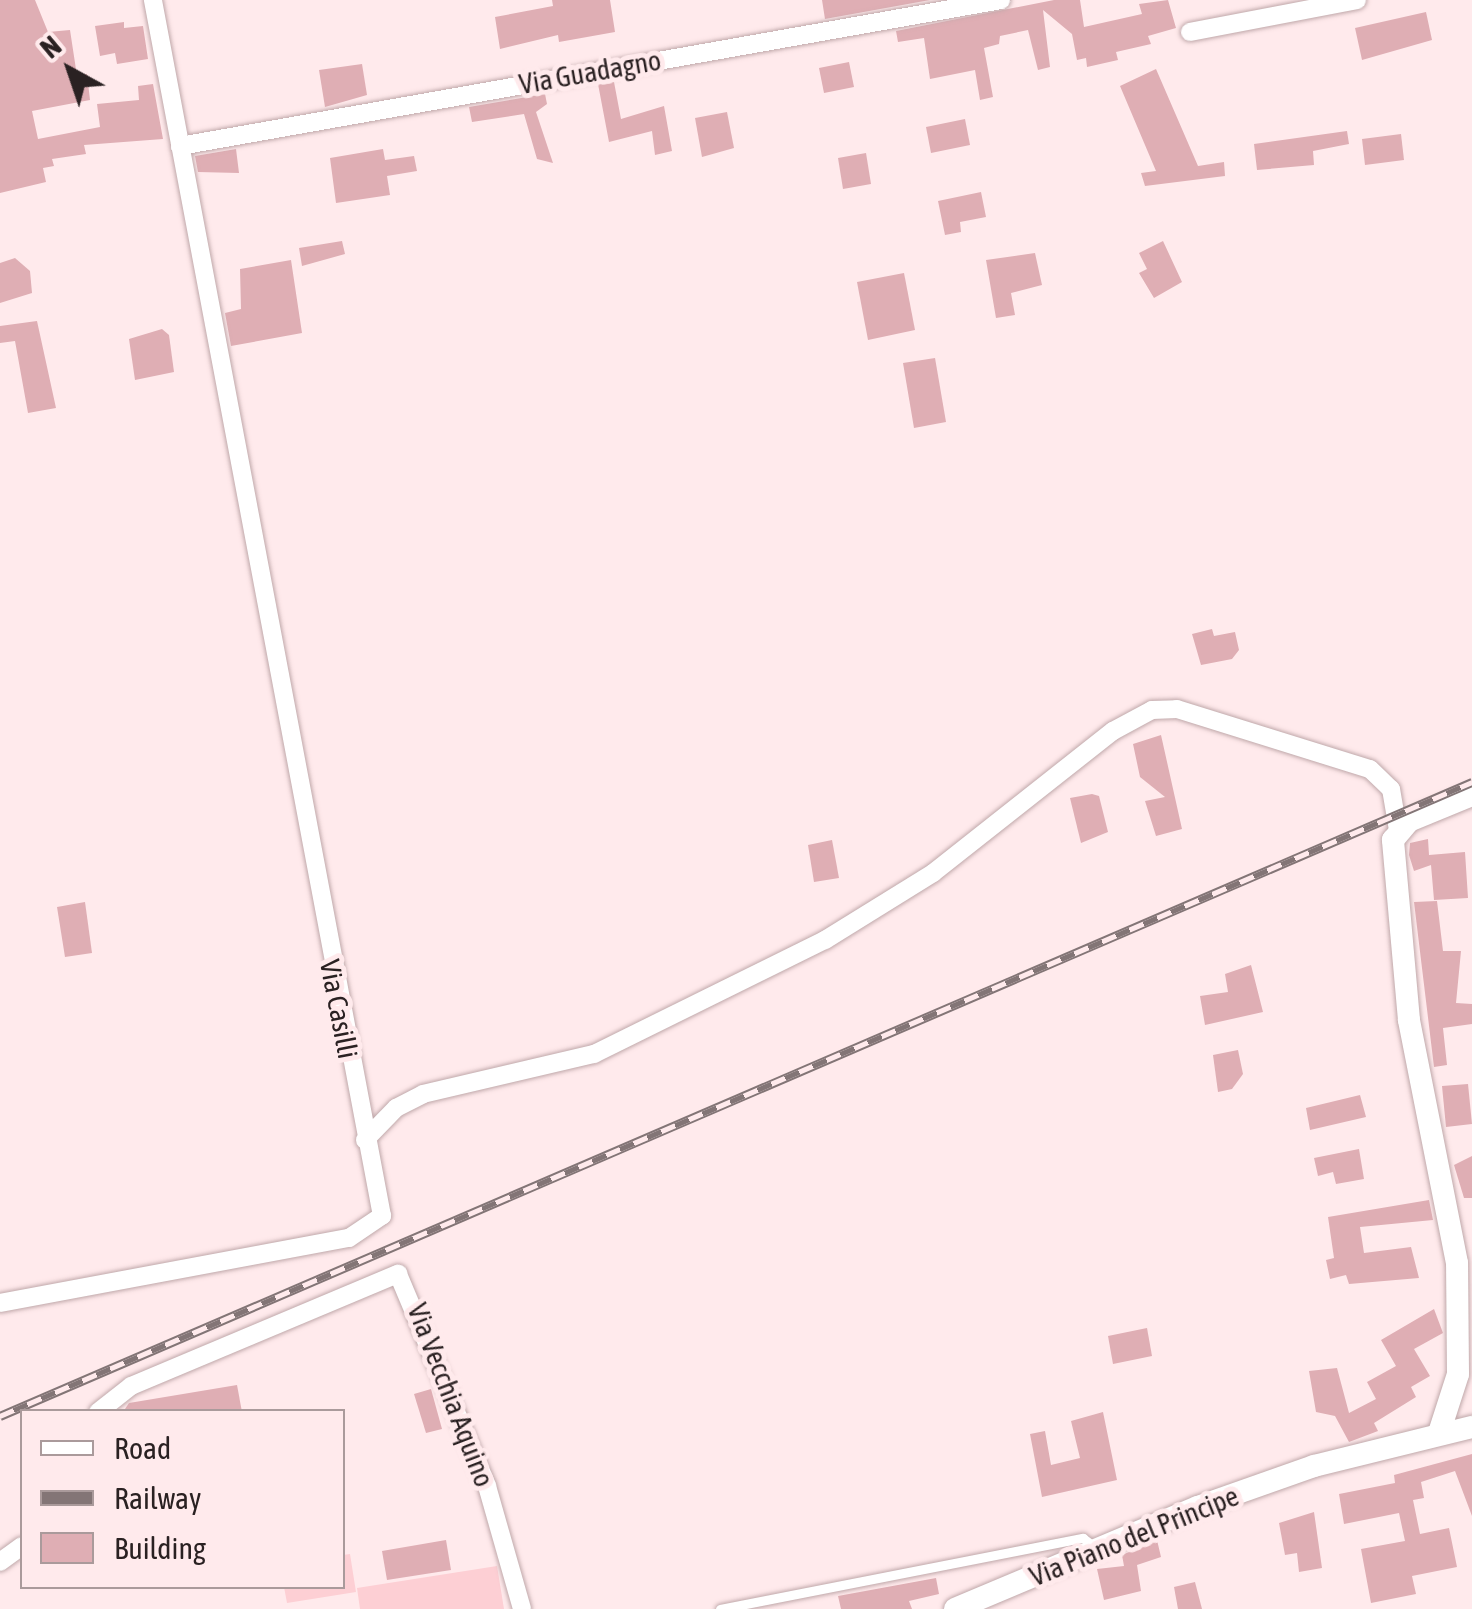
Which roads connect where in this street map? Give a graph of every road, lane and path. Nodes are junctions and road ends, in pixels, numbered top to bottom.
1 (153, 0) edge
2 (1001, 0) edge
3 (1357, 0) edge
4 (1190, 32) dead end
5 (180, 146) junction
6 (1472, 795) edge
7 (1398, 830) junction
8 (365, 1140) junction
9 (0, 1303) edge
10 (102, 1409) edge
11 (1472, 1427) edge
12 (1439, 1433) junction
13 (1096, 1550) junction
14 (522, 1609) edge
15 (720, 1609) edge
16 (955, 1609) edge

1 - 5 street, Via Casilli
2 - 5 street, Via Guadagno
3 - 4 street
5 - 8 street, Via Casilli
6 - 7 street
7 - 8 street
7 - 12 street
8 - 9 street, Via Casilli
10 - 14 street, Via Vecchia Aquino
11 - 12 street, Via Piano del Principe
12 - 13 street, Via Piano del Principe
13 - 15 lane
13 - 16 street, Via Piano del Principe

